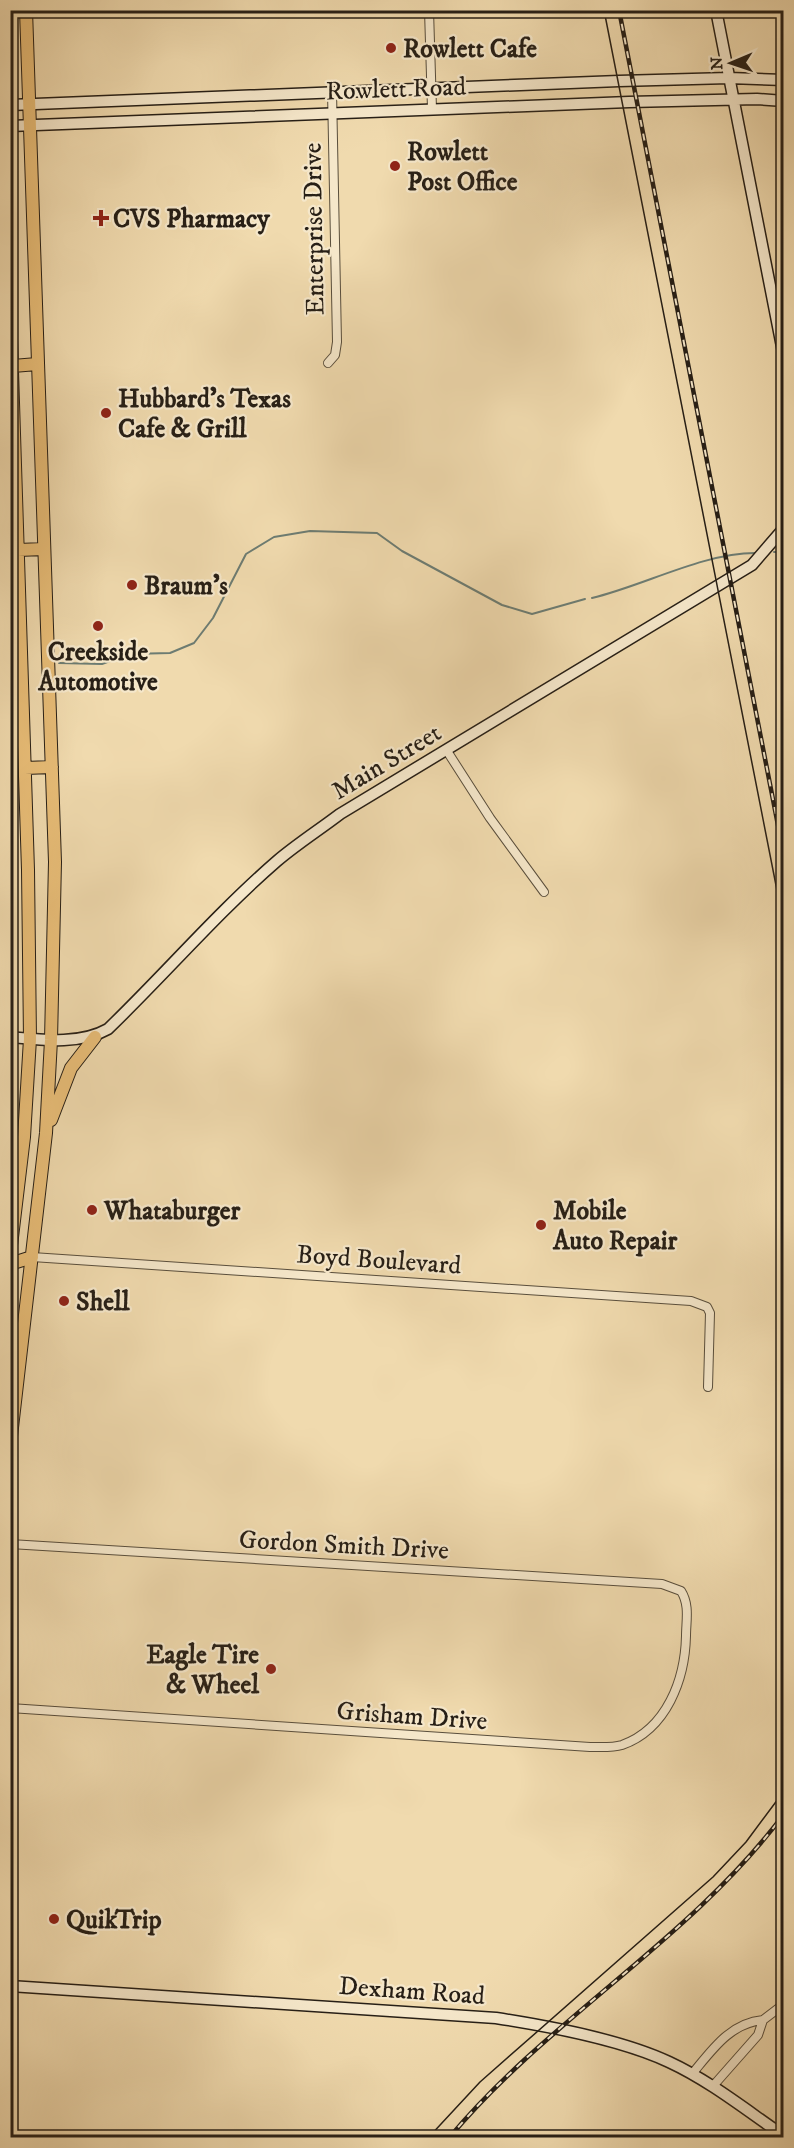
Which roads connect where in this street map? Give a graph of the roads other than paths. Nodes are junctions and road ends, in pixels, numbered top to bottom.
1 (26, 10) edge
2 (429, 10) edge
3 (716, 10) edge
4 (729, 78) junction
5 (783, 80) edge
6 (431, 88) junction
7 (332, 91) junction
8 (734, 99) junction
9 (783, 101) edge
10 (10, 105) edge
11 (28, 105) junction
12 (432, 109) junction
13 (332, 113) junction
14 (10, 126) edge
15 (29, 127) junction
16 (10, 309) edge
17 (783, 357) edge
18 (328, 363) dead end
19 (37, 364) junction
20 (13, 366) junction
21 (783, 528) edge
22 (44, 549) junction
23 (18, 550) junction
24 (447, 751) junction
25 (51, 767) junction
26 (25, 768) junction
27 (544, 892) dead end
28 (10, 1037) edge
29 (95, 1037) junction
30 (30, 1039) junction
31 (51, 1040) junction
32 (46, 1132) junction
33 (11, 1249) edge
34 (10, 1254) edge
35 (32, 1257) junction
36 (10, 1264) edge
37 (14, 1384) edge
38 (708, 1387) dead end
39 (10, 1445) edge
40 (10, 1544) edge
41 (675, 1586) joint
42 (10, 1708) edge
43 (10, 1986) edge
44 (783, 2004) edge
45 (763, 2020) junction
46 (692, 2074) junction
47 (713, 2086) junction
48 (783, 2136) edge

1 - 11 main road
2 - 6 street
3 - 4 street
4 - 5 street, Rowlett Road
4 - 6 street, Rowlett Road
4 - 8 street
6 - 7 street, Rowlett Road
6 - 12 street
7 - 11 street, Rowlett Road
7 - 13 street, Enterprise Drive
8 - 9 street, Rowlett Road
8 - 12 street, Rowlett Road
8 - 17 street
10 - 11 street, Rowlett Road
11 - 15 main road
12 - 13 street, Rowlett Road
13 - 15 street, Rowlett Road
13 - 18 street, Enterprise Drive
14 - 15 street, Rowlett Road
15 - 19 main road
16 - 20 main road
19 - 20 main road
19 - 22 main road
20 - 23 main road
21 - 24 street, Main Street
22 - 23 main road
22 - 25 main road
23 - 26 main road
24 - 27 street
24 - 29 street, Main Street
25 - 26 main road
25 - 31 main road
26 - 30 main road
28 - 30 street
29 - 31 street
29 - 32 main road
30 - 31 street
30 - 33 main road
31 - 32 main road
32 - 35 main road
33 - 34 main road
33 - 35 main road
35 - 36 main road
35 - 37 main road
35 - 38 street, Boyd Boulevard
37 - 39 main road
40 - 41 street, Gordon Smith Drive
41 - 42 street, Grisham Drive
43 - 46 street, Dexham Road
44 - 45 street
45 - 46 street
45 - 47 street
46 - 47 street, Dexham Road
47 - 48 street, Dexham Road

